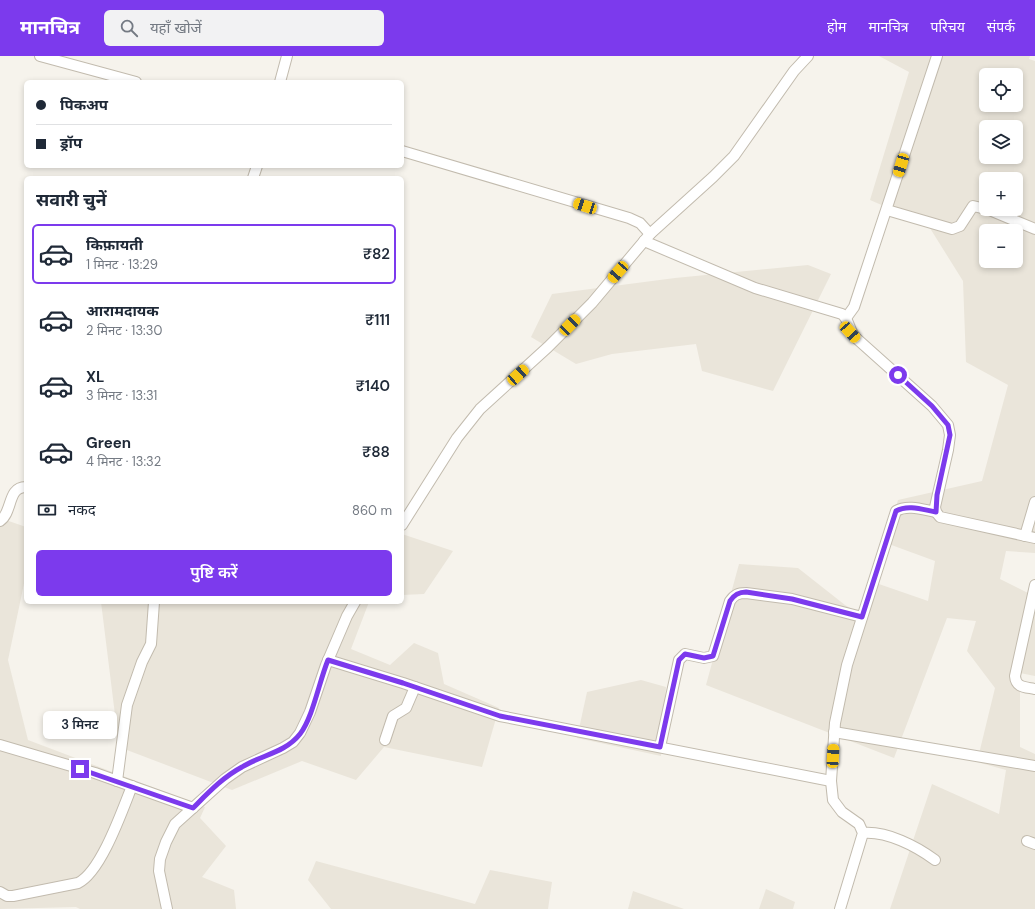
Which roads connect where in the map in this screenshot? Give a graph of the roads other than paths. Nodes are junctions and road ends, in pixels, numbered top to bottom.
1 (40, 56) edge
2 (287, 56) edge
3 (808, 56) edge
4 (937, 56) edge
5 (129, 80) edge
6 (281, 80) edge
7 (404, 152) edge
8 (979, 207) edge
9 (887, 210) junction
10 (1004, 216) edge
11 (1035, 228) edge
12 (647, 238) junction
13 (846, 318) junction
14 (24, 487) edge
15 (1035, 502) edge
16 (406, 510) edge
17 (936, 512) junction
18 (0, 521) edge
19 (1030, 537) edge
20 (1035, 585) edge
21 (154, 604) edge
22 (354, 604) edge
23 (862, 617) junction
24 (328, 660) junction
25 (415, 687) junction
26 (1035, 689) edge
27 (834, 732) junction
28 (385, 740) dead end
29 (0, 745) edge
30 (660, 747) junction
31 (1035, 766) edge
32 (117, 781) junction
33 (831, 781) junction
34 (132, 786) junction
35 (193, 808) junction
36 (863, 833) junction
37 (935, 860) dead end
38 (0, 892) edge
39 (168, 909) edge
40 (840, 909) edge

1 - 5 street
2 - 6 street
3 - 12 street
4 - 9 street
7 - 12 street
8 - 9 street
9 - 13 street
10 - 11 street
12 - 13 street
12 - 16 street
13 - 17 street
14 - 18 street
15 - 19 street
17 - 19 street
17 - 23 street
20 - 26 street
21 - 32 street
22 - 24 street
23 - 27 street
23 - 30 street
24 - 25 street
24 - 35 street
25 - 28 street
25 - 30 street
27 - 31 street
27 - 33 street
29 - 32 street
30 - 33 street
32 - 34 street
33 - 36 street
34 - 35 street
34 - 38 street
35 - 39 street
36 - 37 street
36 - 40 street

